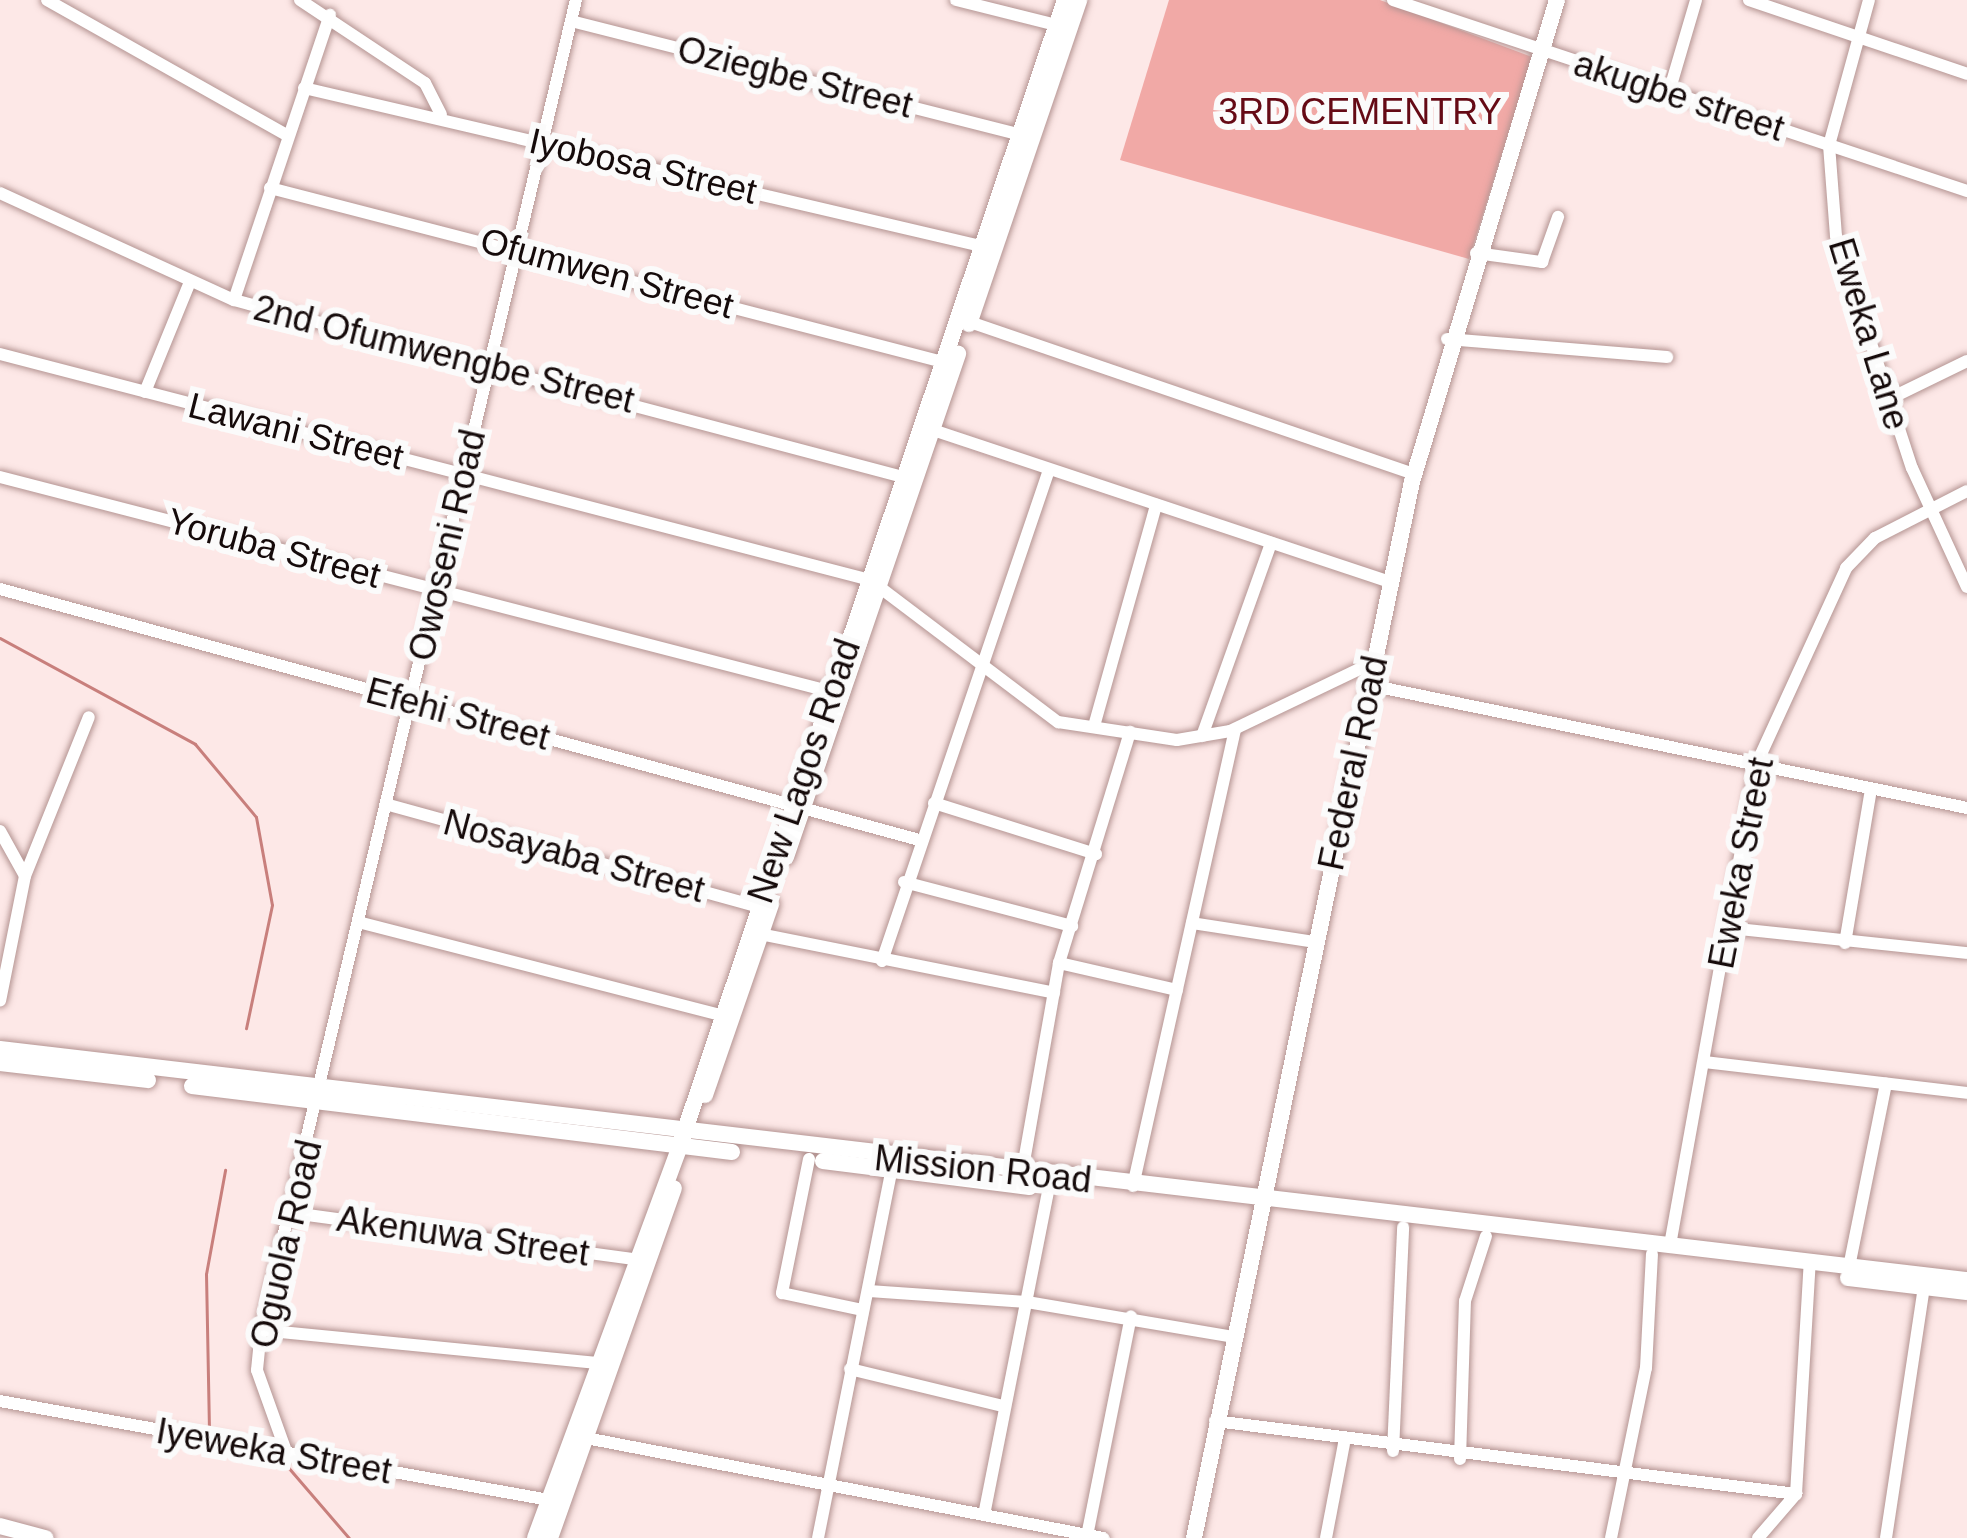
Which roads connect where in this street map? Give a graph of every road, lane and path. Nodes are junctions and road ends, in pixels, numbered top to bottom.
1 (46, 0) edge
2 (300, 0) edge
3 (956, 0) edge
4 (1065, 0) edge
5 (1079, 0) edge
6 (1393, 0) edge
7 (1557, 0) edge
8 (1696, 0) edge
9 (1748, 0) edge
10 (1869, 0) edge
11 (574, 1) edge
12 (330, 15) junction
13 (571, 21) junction
14 (1056, 25) junction
15 (1857, 38) junction
16 (1539, 50) junction
17 (1967, 74) edge
18 (304, 88) junction
19 (1670, 92) junction
20 (441, 114) junction
21 (1018, 134) junction
22 (287, 135) junction
23 (542, 142) junction
24 (1829, 145) junction
25 (270, 188) junction
26 (1967, 190) edge
27 (0, 193) edge
28 (1558, 217) dead end
29 (981, 246) junction
30 (517, 249) junction
31 (1474, 253) junction
32 (189, 284) junction
33 (234, 300) junction
34 (970, 322) junction
35 (1447, 339) junction
36 (0, 354) edge
37 (1667, 357) dead end
38 (1967, 361) edge
39 (944, 362) junction
40 (489, 363) junction
41 (145, 392) junction
42 (1887, 400) junction
43 (936, 431) junction
44 (1048, 470) junction
45 (463, 473) junction
46 (1414, 474) junction
47 (0, 477) edge
48 (903, 477) junction
49 (1967, 491) edge
50 (1156, 505) junction
51 (1928, 510) junction
52 (1271, 544) junction
53 (1390, 583) junction
54 (876, 584) junction
55 (1967, 587) edge
56 (0, 589) edge
57 (437, 590) junction
58 (978, 662) junction
59 (1374, 662) junction
60 (1369, 685) junction
61 (828, 692) junction
62 (411, 701) junction
63 (89, 717) dead end
64 (1094, 726) junction
65 (1235, 729) junction
66 (1130, 732) junction
67 (1202, 736) junction
68 (1756, 765) junction
69 (1871, 789) junction
70 (934, 803) junction
71 (797, 804) junction
72 (389, 806) junction
73 (1967, 808) edge
74 (0, 831) edge
75 (916, 839) junction
76 (1096, 854) junction
77 (25, 876) junction
78 (904, 882) junction
79 (759, 907) junction
80 (362, 922) junction
81 (1192, 923) junction
82 (1072, 926) junction
83 (1729, 928) junction
84 (755, 934) junction
85 (1315, 942) junction
86 (1845, 943) junction
87 (1967, 952) edge
88 (882, 961) junction
89 (1059, 963) junction
90 (1177, 990) junction
91 (1054, 993) junction
92 (0, 1001) edge
93 (725, 1016) junction
94 (0, 1049) edge
95 (1704, 1061) junction
96 (0, 1063) edge
97 (1886, 1084) junction
98 (1967, 1093) edge
99 (321, 1095) junction
100 (686, 1142) junction
101 (809, 1159) junction
102 (891, 1173) junction
103 (1022, 1175) junction
104 (1133, 1186) junction
105 (1049, 1188) junction
106 (1261, 1203) junction
107 (293, 1213) junction
108 (1403, 1227) junction
109 (1486, 1236) junction
110 (1670, 1244) junction
111 (1652, 1254) junction
112 (632, 1258) junction
113 (1810, 1267) junction
114 (1849, 1267) junction
115 (1967, 1280) edge
116 (1924, 1288) junction
117 (869, 1291) junction
118 (1967, 1292) edge
119 (1027, 1302) junction
120 (858, 1309) junction
121 (1131, 1316) junction
122 (261, 1330) junction
123 (1233, 1337) junction
124 (596, 1363) junction
125 (850, 1369) junction
126 (0, 1401) edge
127 (1003, 1406) junction
128 (1215, 1421) junction
129 (586, 1438) junction
130 (1344, 1444) junction
131 (1393, 1451) junction
132 (286, 1454) junction
133 (1460, 1459) junction
134 (1623, 1478) junction
135 (828, 1482) junction
136 (1796, 1494) junction
137 (549, 1500) junction
138 (985, 1515) junction
139 (0, 1526) edge
140 (1087, 1536) edge
141 (45, 1538) edge
142 (535, 1538) edge
143 (550, 1538) edge
144 (818, 1538) edge
145 (1103, 1538) edge
146 (1194, 1538) edge
147 (1326, 1538) edge
148 (1611, 1538) edge
149 (1758, 1538) edge
150 (1886, 1538) edge

1 - 22 street
2 - 12 street
3 - 14 street
4 - 14 street, New Lagos Road
5 - 34 street, New Lagos Road
6 - 16 street, akugbe street
7 - 16 street, Federal Road
8 - 19 street
9 - 15 street
10 - 15 street, Eweka Lane
11 - 13 street, Owoseni Road
12 - 18 street
12 - 20 street
13 - 21 street, Oziegbe Street
13 - 23 street, Owoseni Road
14 - 21 street, New Lagos Road
15 - 17 street
15 - 24 street, Eweka Lane
16 - 19 street, akugbe street
16 - 31 street, Federal Road
18 - 20 street, Iyobosa Street
18 - 22 street
19 - 24 street, akugbe street
20 - 23 street, Iyobosa Street
21 - 29 street, New Lagos Road
22 - 25 street
23 - 29 street, Iyobosa Street
23 - 30 street, Owoseni Road
24 - 26 street, akugbe street
24 - 42 street, Eweka Lane
25 - 30 street, Ofumwen Street
25 - 33 street
27 - 32 street, 2nd Ofumwengbe Street
28 - 31 street
29 - 39 street, New Lagos Road
30 - 39 street, Ofumwen Street
30 - 40 street, Owoseni Road
31 - 35 street, Federal Road
32 - 33 street, 2nd Ofumwengbe Street
32 - 41 street
33 - 40 street, 2nd Ofumwengbe Street
34 - 43 street, New Lagos Road
34 - 46 street
35 - 37 street
35 - 46 street, Federal Road
36 - 41 street, Lawani Street
38 - 42 street
39 - 48 street, New Lagos Road
40 - 45 street, Owoseni Road
40 - 48 street, 2nd Ofumwengbe Street
41 - 45 street, Lawani Street
42 - 51 street, Eweka Lane
43 - 44 street
43 - 54 street, New Lagos Road
44 - 50 street
44 - 58 street
45 - 54 street, Lawani Street
45 - 57 street, Owoseni Road
46 - 53 street, Federal Road
47 - 57 street, Yoruba Street
48 - 54 street, New Lagos Road
49 - 51 street, Eweka Street
50 - 52 street
50 - 64 street
51 - 55 street, Eweka Lane
51 - 68 street, Eweka Street
52 - 53 street
52 - 67 street
53 - 59 street, Federal Road
54 - 58 street
54 - 61 street, New Lagos Road
54 - 71 street, New Lagos Road
56 - 62 street, Efehi Street
57 - 61 street, Yoruba Street
57 - 62 street, Owoseni Road
58 - 64 street
58 - 70 street
59 - 60 street, Federal Road
59 - 65 street
60 - 68 street
60 - 85 street, Federal Road
61 - 71 street, New Lagos Road
62 - 71 street, Efehi Street
62 - 72 street, Owoseni Road
63 - 77 street
64 - 66 street
65 - 67 street
65 - 81 street
66 - 67 street
66 - 76 street
68 - 69 street
68 - 83 street, Eweka Street
69 - 73 street
69 - 86 street
70 - 75 street
70 - 76 street
71 - 75 street, Efehi Street
71 - 79 street, New Lagos Road
71 - 84 street, New Lagos Road
72 - 79 street, Nosayaba Street
72 - 80 street, Owoseni Road
74 - 77 street
75 - 78 street
76 - 82 street
77 - 92 street
78 - 82 street
78 - 88 street
79 - 84 street, New Lagos Road
80 - 93 street
80 - 99 street, Owoseni Road
81 - 85 street
81 - 90 street
82 - 89 street
83 - 86 street
83 - 95 street, Eweka Street
84 - 88 street
84 - 93 street, New Lagos Road
85 - 106 street, Federal Road
86 - 87 street
88 - 91 street
89 - 90 street
89 - 91 street
90 - 104 street
91 - 103 street
93 - 100 street, New Lagos Road
94 - 99 street, Mission Road
95 - 97 street
95 - 110 street, Eweka Street
96 - 99 street, Mission Road
97 - 98 street
97 - 114 street
99 - 100 street, Mission Road
99 - 107 street, Oguola Road
100 - 101 street, Mission Road
100 - 103 street, Mission Road
100 - 112 street, New Lagos Road
100 - 129 street, New Lagos Road
101 - 102 street, Mission Road
101 - 120 street
102 - 105 street, Mission Road
102 - 117 street
103 - 104 street, Mission Road
104 - 106 street, Mission Road
105 - 106 street, Mission Road
105 - 119 street
106 - 108 street, Mission Road
106 - 110 street, Mission Road
106 - 123 street, Federal Road
107 - 112 street, Akenuwa Street
107 - 122 street, Oguola Road
108 - 109 street, Mission Road
108 - 131 street
109 - 111 street, Mission Road
109 - 133 street
110 - 113 street, Mission Road
111 - 113 street, Mission Road
111 - 134 street
112 - 124 street, New Lagos Road
113 - 114 street, Mission Road
113 - 116 street, Mission Road
113 - 136 street
114 - 115 street, Mission Road
116 - 118 street, Mission Road
116 - 150 street
117 - 119 street
117 - 120 street
119 - 121 street
119 - 127 street
120 - 125 street
121 - 123 street
121 - 140 street
122 - 124 street
122 - 132 street, Oguola Road
123 - 128 street, Federal Road
124 - 137 street, New Lagos Road
125 - 127 street
125 - 135 street
126 - 132 street, Iyeweka Street
127 - 138 street
128 - 130 street
128 - 146 street, Federal Road
129 - 135 street
129 - 143 street, New Lagos Road
130 - 131 street
130 - 147 street
131 - 133 street
132 - 137 street, Iyeweka Street
133 - 134 street
134 - 136 street
134 - 148 street
135 - 138 street
135 - 144 street
136 - 149 street
137 - 142 street, New Lagos Road
138 - 140 street
139 - 141 street
140 - 145 street

